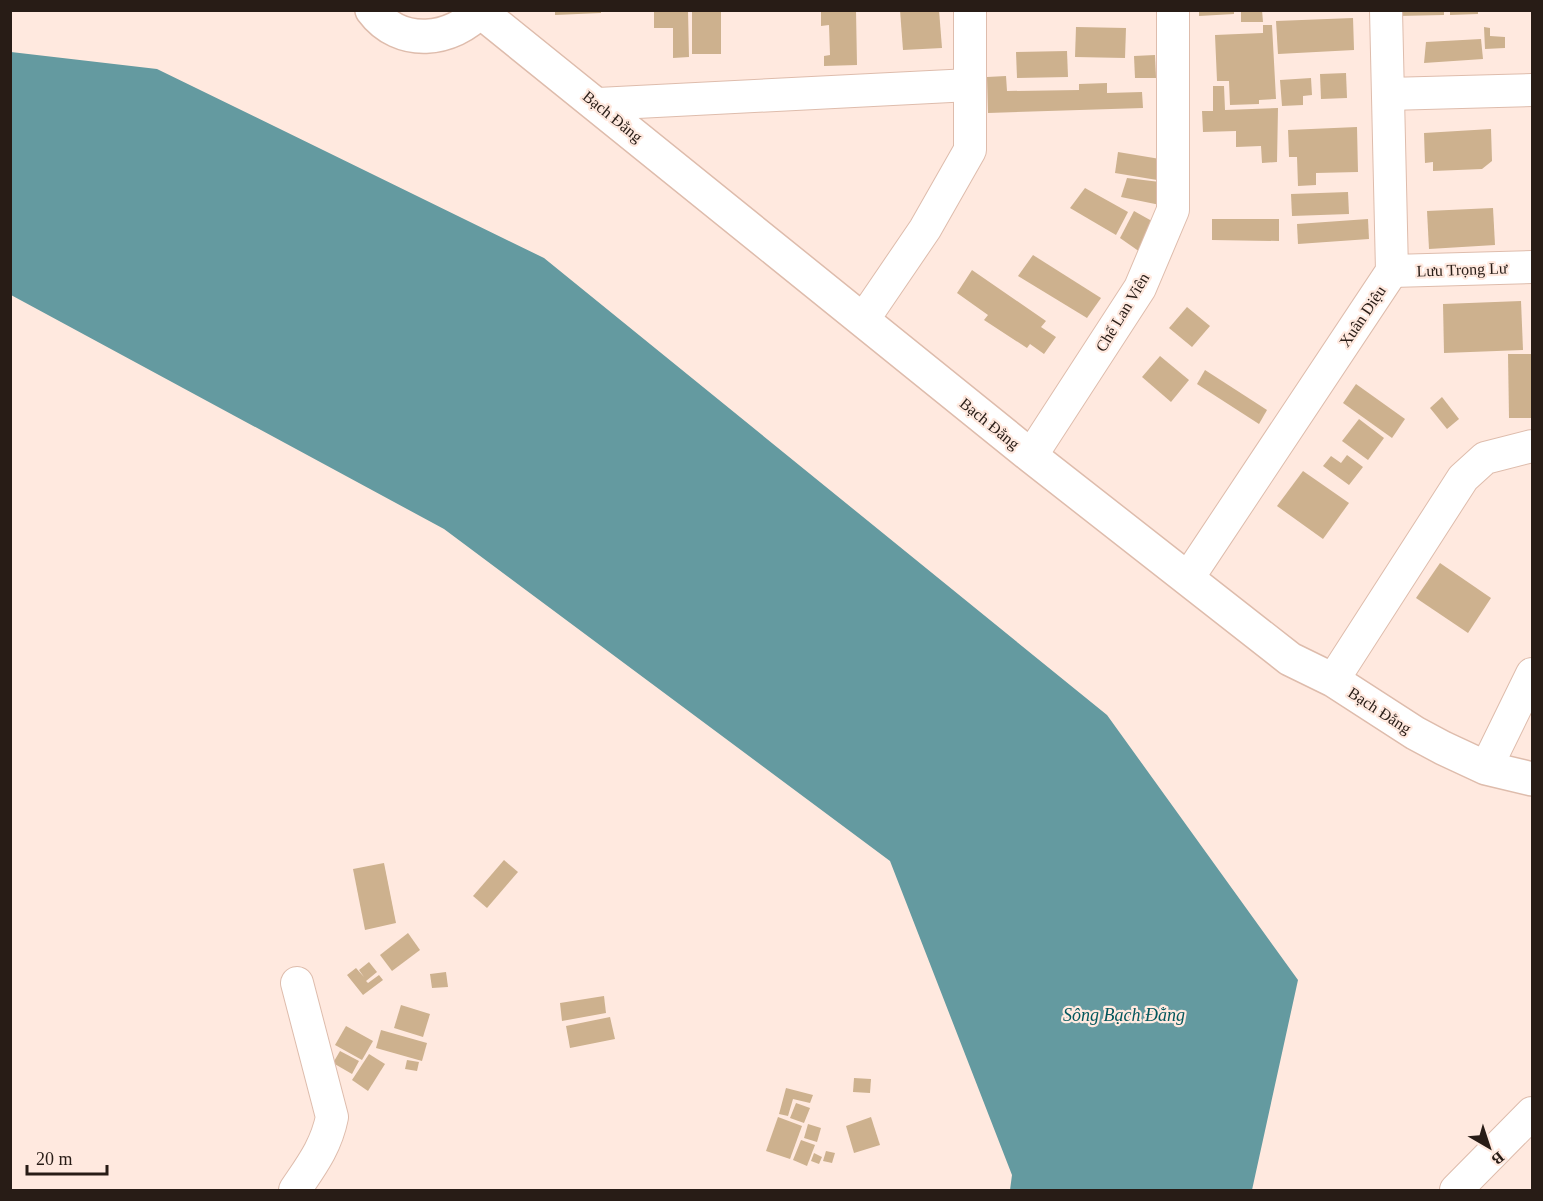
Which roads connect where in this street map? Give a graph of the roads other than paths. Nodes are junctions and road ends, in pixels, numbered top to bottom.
1 (372, 10) edge
2 (969, 10) edge
3 (1173, 10) edge
4 (1386, 10) edge
5 (481, 11) edge
6 (970, 85) junction
7 (1533, 90) edge
8 (1388, 94) junction
9 (598, 104) junction
10 (1533, 267) edge
11 (1392, 271) junction
12 (863, 320) junction
13 (1533, 446) edge
14 (1031, 456) junction
15 (1188, 578) junction
16 (1533, 674) edge
17 (1333, 680) junction
18 (1486, 768) junction
19 (1533, 779) edge
20 (297, 983) dead end
21 (1533, 1113) edge
22 (295, 1191) edge
23 (1456, 1191) edge

1 - 5 street
2 - 6 street
3 - 14 street, Chế Lan Viên
4 - 8 street, Xuân Diệu
5 - 9 street, Bạch Đằng
6 - 9 street
6 - 12 street
7 - 8 street
8 - 11 street, Xuân Diệu
9 - 12 street, Bạch Đằng
10 - 11 street, Lưu Trọng Lư
11 - 15 street, Xuân Diệu
12 - 14 street, Bạch Đằng
13 - 17 street
14 - 15 street, Bạch Đằng
15 - 17 street, Bạch Đằng
16 - 18 street
17 - 18 street, Bạch Đằng
18 - 19 street, Bạch Đằng
20 - 22 street
21 - 23 street

